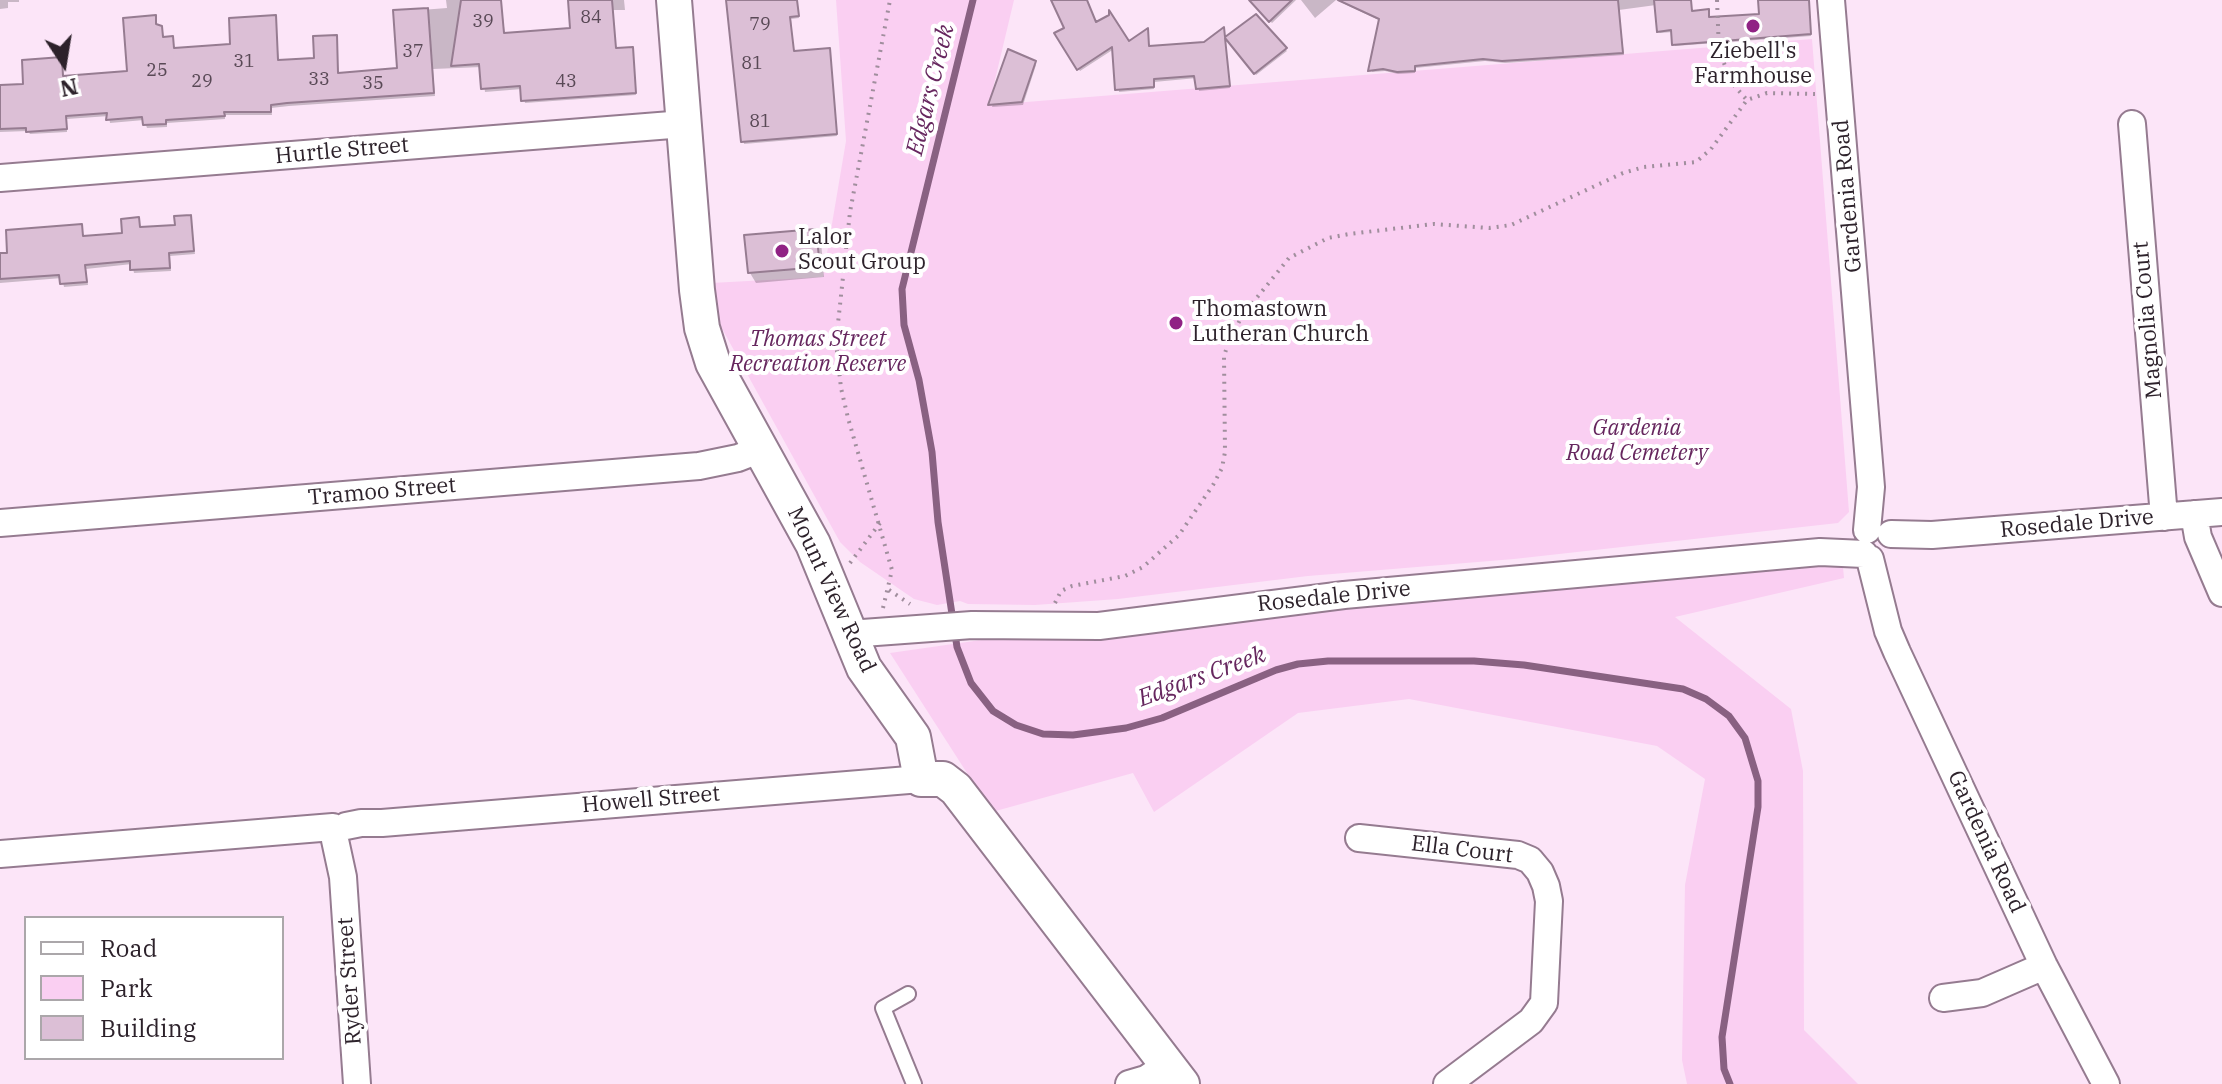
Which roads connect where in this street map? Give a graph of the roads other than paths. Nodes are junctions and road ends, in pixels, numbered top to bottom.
1 (674, 0) edge
2 (1831, 0) edge
3 (684, 124) junction
4 (2132, 124) dead end
5 (0, 178) edge
6 (761, 449) junction
7 (2222, 512) edge
8 (2194, 514) junction
9 (2164, 517) junction
10 (0, 523) edge
11 (1877, 543) junction
12 (2222, 593) edge
13 (849, 634) junction
14 (921, 779) junction
15 (340, 835) junction
16 (1359, 838) dead end
17 (0, 854) edge
18 (2044, 966) junction
19 (908, 994) dead end
20 (1943, 998) dead end
21 (1175, 1074) edge
22 (357, 1084) edge
23 (914, 1084) edge
24 (1129, 1084) edge
25 (1447, 1084) edge
26 (2106, 1084) edge

1 - 3 street, Mount View Road
2 - 11 street, Gardenia Road
3 - 5 street, Hurtle Street
3 - 6 street, Mount View Road
4 - 9 street, Magnolia Court
6 - 10 street, Tramoo Street
6 - 13 street, Mount View Road
7 - 8 street, Rosedale Drive
8 - 9 street, Rosedale Drive
8 - 12 street
9 - 11 street, Rosedale Drive
11 - 13 street, Rosedale Drive
11 - 18 street, Gardenia Road
13 - 14 street, Mount View Road
14 - 15 street, Howell Street
14 - 21 street
15 - 17 street, Howell Street
15 - 22 street, Ryder Street
16 - 25 street, Ella Court
18 - 20 street
18 - 26 street, Gardenia Road
19 - 23 lane
21 - 24 street

